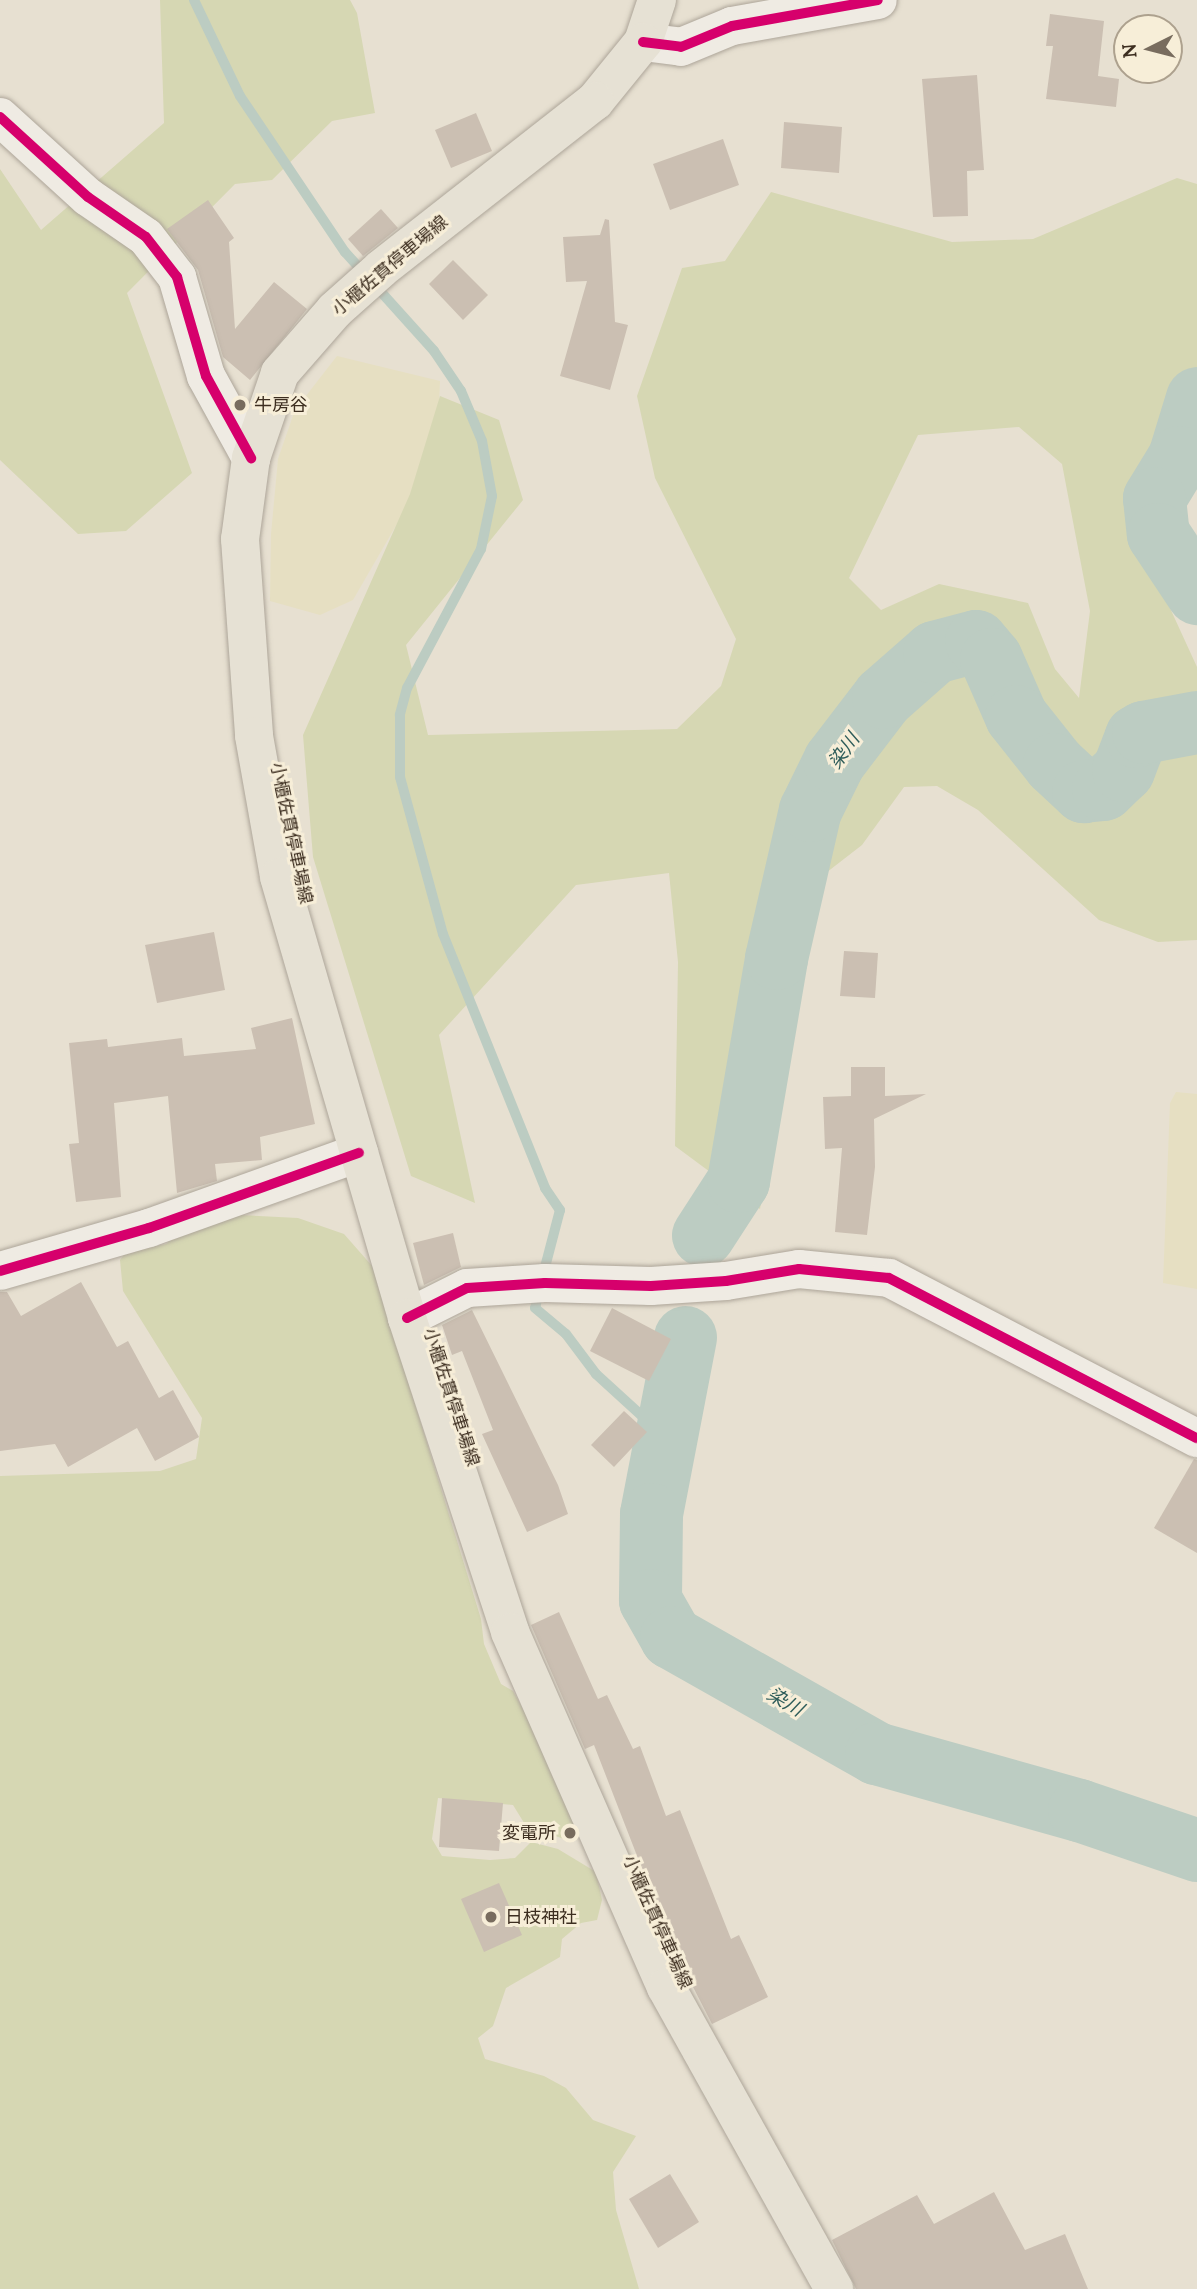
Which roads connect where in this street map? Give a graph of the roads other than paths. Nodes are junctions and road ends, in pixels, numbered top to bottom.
1 (657, 0) edge
2 (878, 0) edge
3 (643, 42) junction
4 (0, 117) edge
5 (251, 458) junction
6 (359, 1153) junction
7 (0, 1271) edge
8 (407, 1318) junction
9 (1197, 1438) edge
10 (834, 2289) edge

1 - 3 main road, 小櫃佐貫停車場線
2 - 3 street
3 - 5 main road, 小櫃佐貫停車場線
4 - 5 street
5 - 6 main road, 小櫃佐貫停車場線
6 - 7 street
6 - 8 main road, 小櫃佐貫停車場線
8 - 9 street
8 - 10 main road, 小櫃佐貫停車場線

